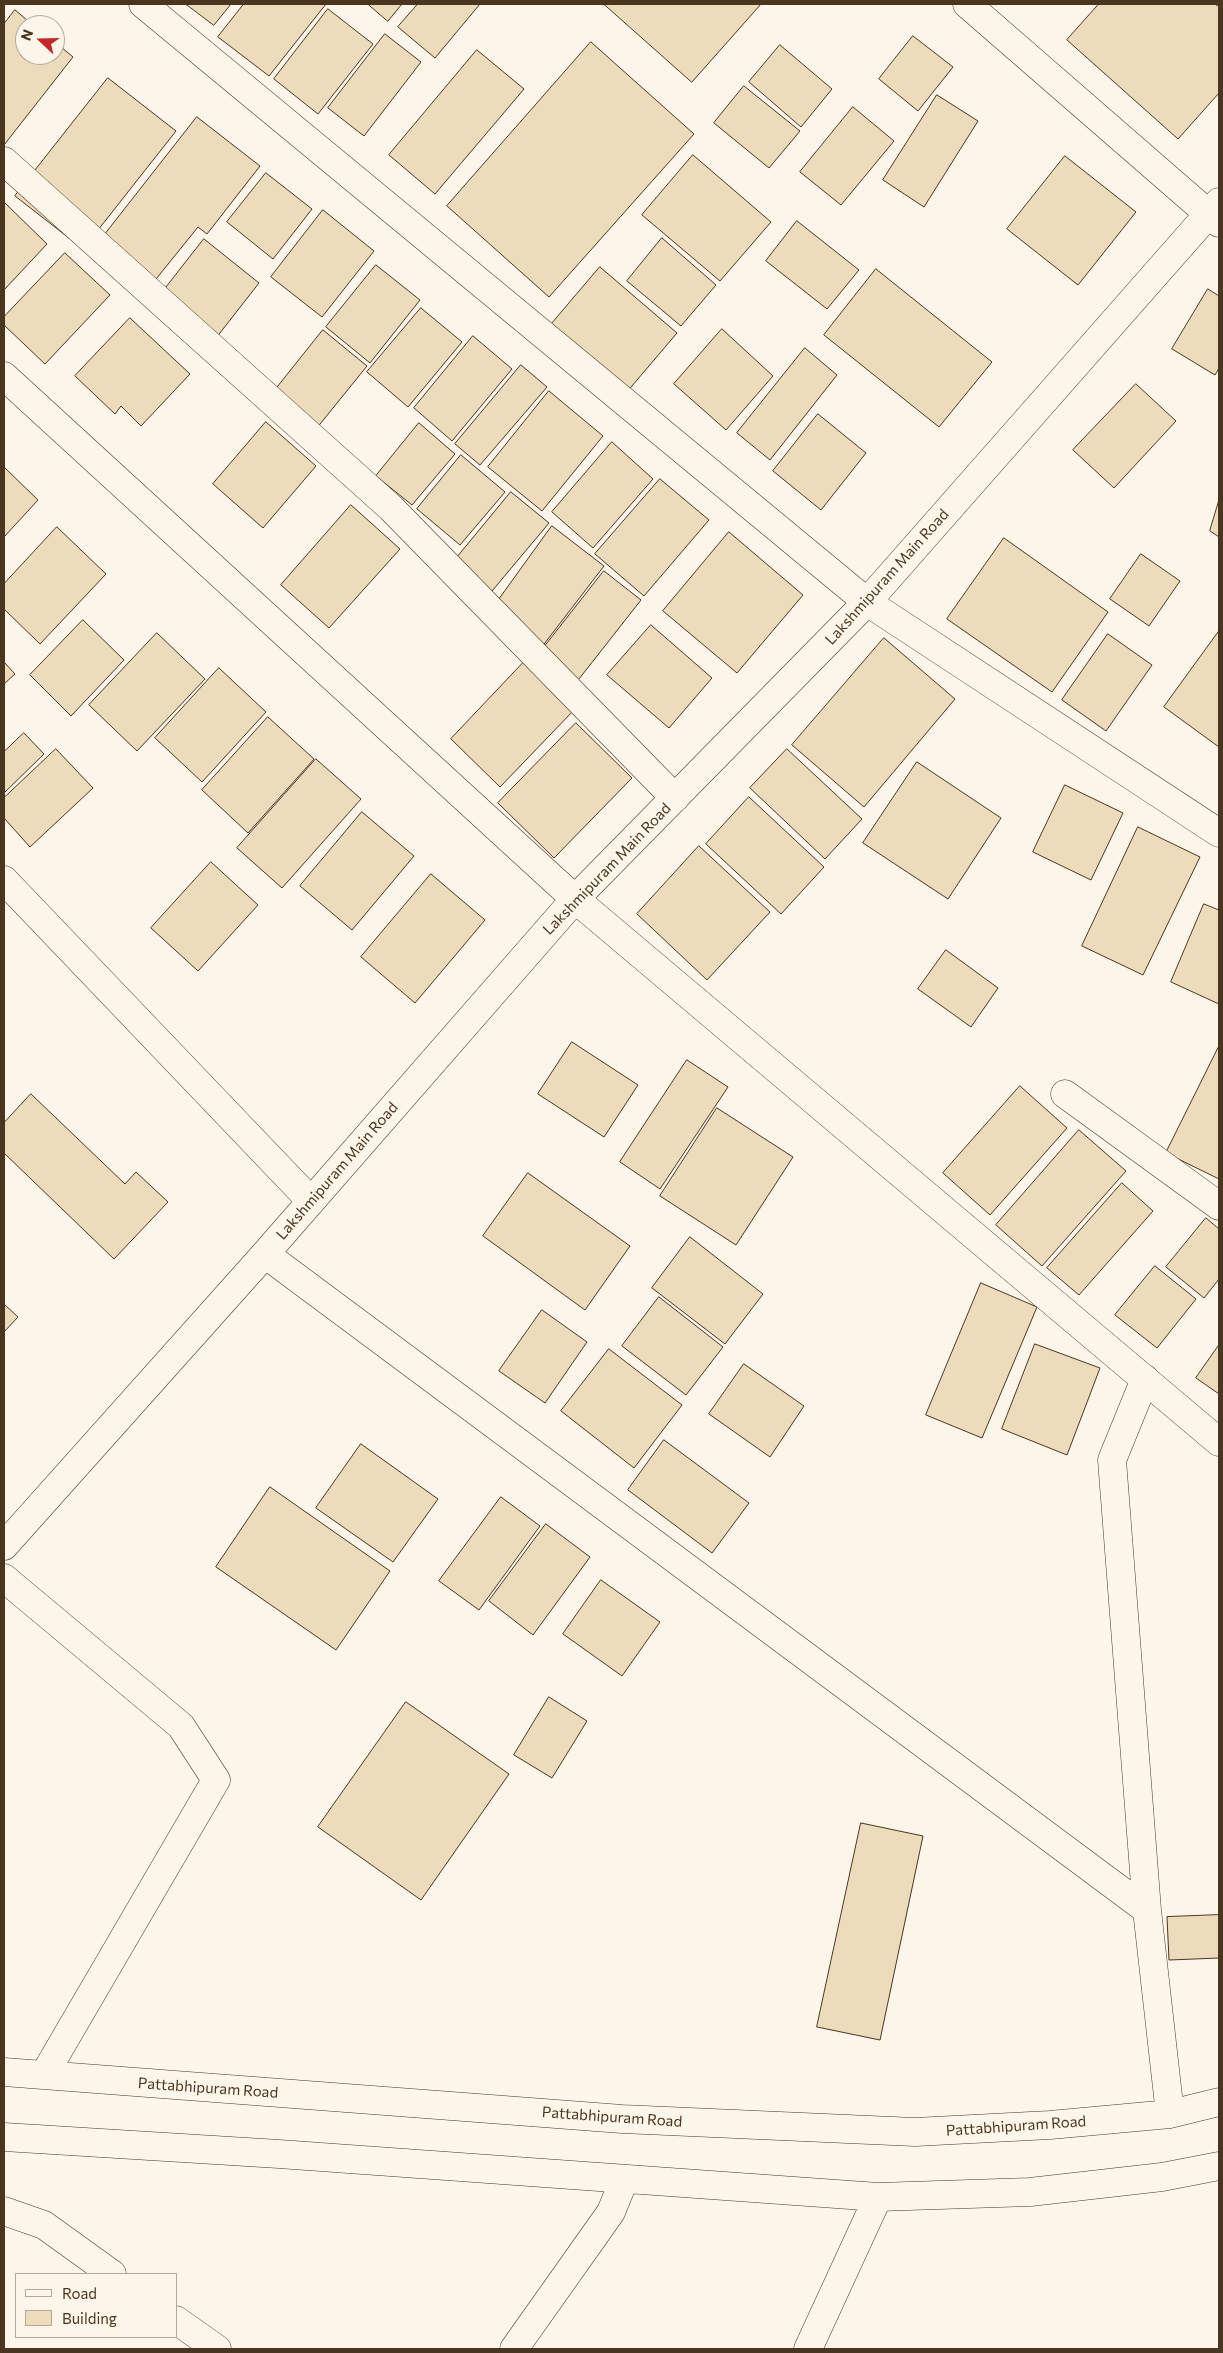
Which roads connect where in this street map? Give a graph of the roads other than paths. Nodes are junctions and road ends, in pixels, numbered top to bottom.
1 (143, 4) edge
2 (967, 4) edge
3 (4, 161) edge
4 (1216, 213) edge
5 (4, 376) edge
6 (867, 602) junction
7 (675, 798) junction
8 (1219, 833) edge
9 (4, 880) edge
10 (575, 899) junction
11 (1065, 1094) dead end
12 (310, 1200) junction
13 (1219, 1206) edge
14 (265, 1254) junction
15 (1145, 1379) junction
16 (1219, 1442) edge
17 (7, 1535) edge
18 (4, 1578) edge
19 (1147, 1910) junction
20 (4, 2072) edge
21 (44, 2076) junction
22 (1219, 2102) edge
23 (1170, 2114) junction
24 (4, 2137) edge
25 (1219, 2166) edge
26 (624, 2180) junction
27 (878, 2197) junction
28 (4, 2211) edge
29 (111, 2273) edge
30 (178, 2321) edge
31 (217, 2349) edge
32 (514, 2349) edge
33 (808, 2349) edge

1 - 6 street
2 - 4 street
3 - 7 street
4 - 6 street, Lakshmipuram Main Road
5 - 10 street
6 - 7 street, Lakshmipuram Main Road
6 - 8 street
7 - 10 street, Lakshmipuram Main Road
9 - 12 street
10 - 12 street, Lakshmipuram Main Road
10 - 15 street
11 - 13 street
12 - 14 street, Lakshmipuram Main Road
14 - 17 street, Lakshmipuram Main Road
14 - 19 street
15 - 16 street
15 - 19 street
18 - 21 street
19 - 23 street
20 - 21 street, Pattabhipuram Road
21 - 23 street, Pattabhipuram Road
22 - 23 street, Pattabhipuram Road
24 - 26 street
25 - 27 street
26 - 27 street
26 - 32 street
27 - 33 street
28 - 29 street
30 - 31 street

